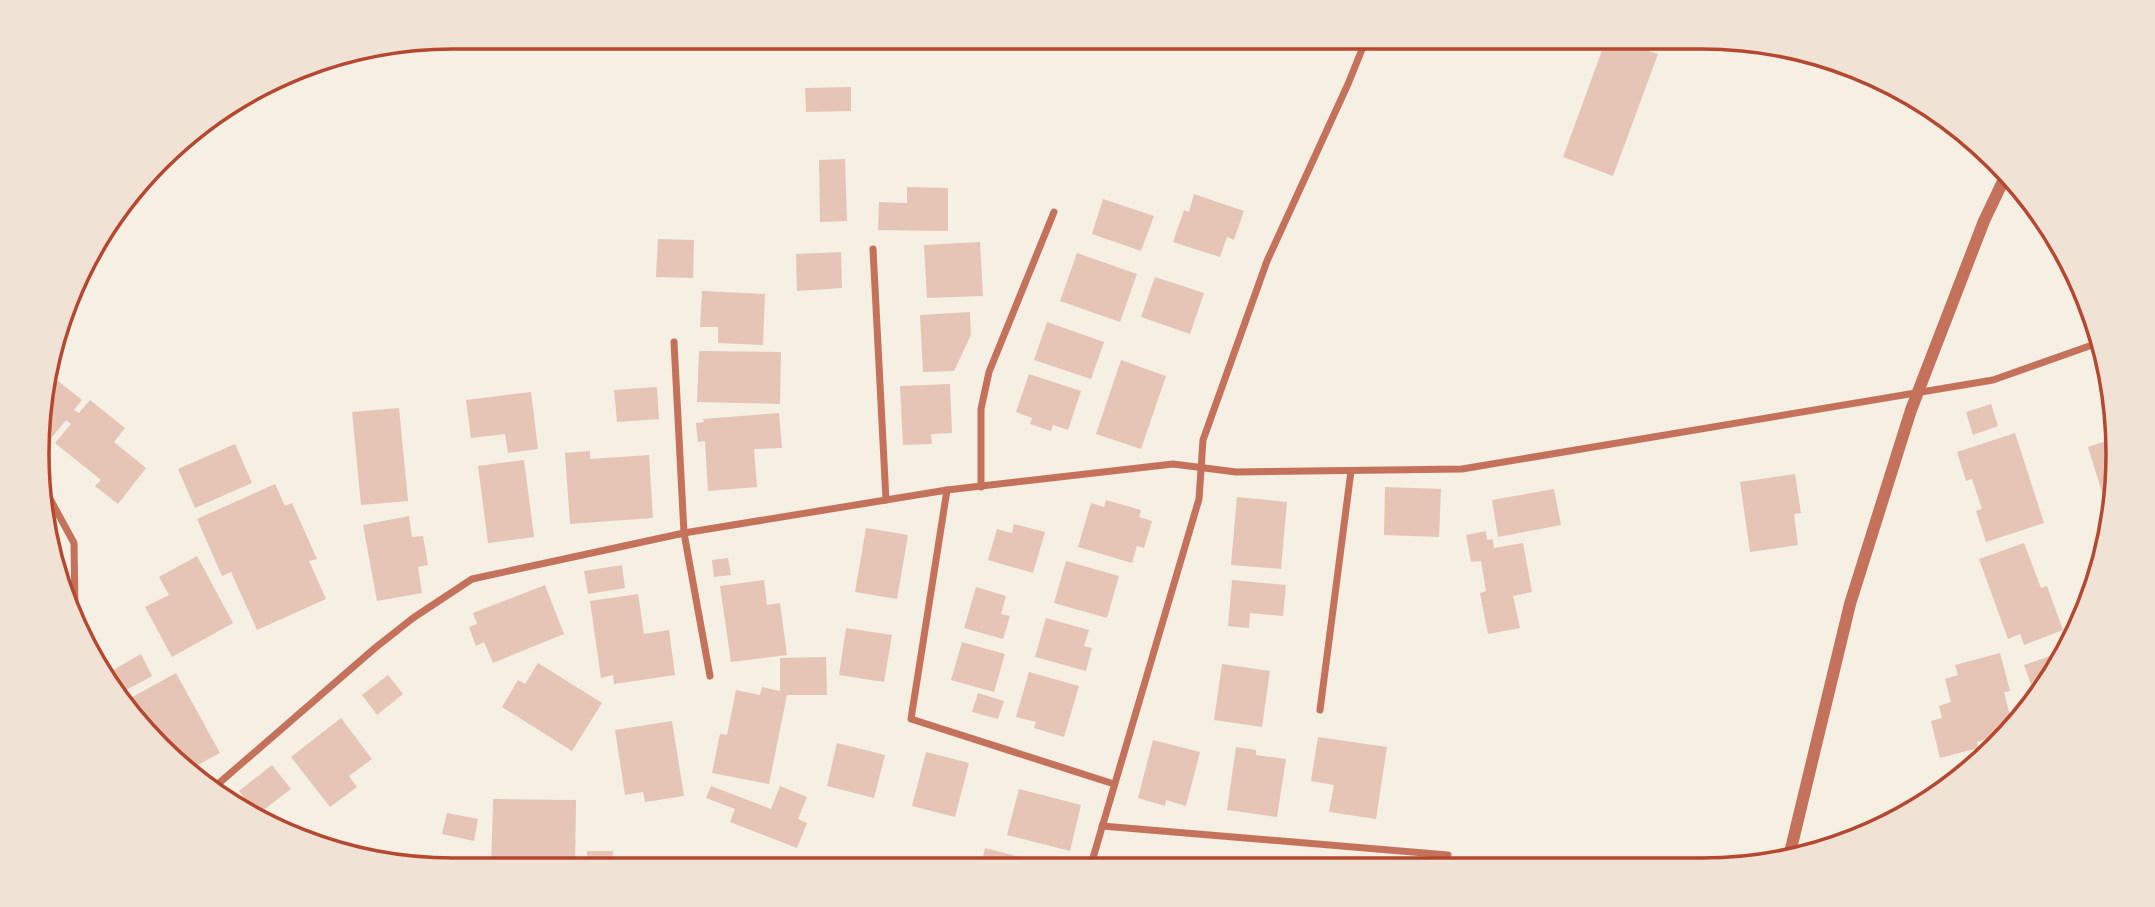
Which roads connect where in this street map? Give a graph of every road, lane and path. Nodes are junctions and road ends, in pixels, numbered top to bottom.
1 (1362, 49) edge
2 (2002, 183) edge
3 (1054, 212) dead end
4 (873, 248) dead end
5 (674, 342) dead end
6 (2091, 345) edge
7 (1203, 467) junction
8 (1351, 471) junction
9 (981, 486) junction
10 (947, 491) junction
11 (886, 500) junction
12 (52, 501) edge
13 (684, 533) junction
14 (75, 596) edge
15 (709, 676) dead end
16 (1320, 710) dead end
17 (220, 784) edge
18 (1114, 784) junction
19 (1102, 826) junction
20 (1790, 848) edge
21 (1448, 855) dead end
22 (1093, 858) edge

1 - 7 street
2 - 20 street
3 - 9 street
4 - 11 street
5 - 13 street
6 - 8 street
7 - 8 street
7 - 9 street
7 - 18 street
8 - 16 street
9 - 10 street
10 - 11 street
10 - 18 street
11 - 13 street
12 - 14 street
13 - 15 street
13 - 17 street
18 - 19 street
19 - 21 street
19 - 22 street

